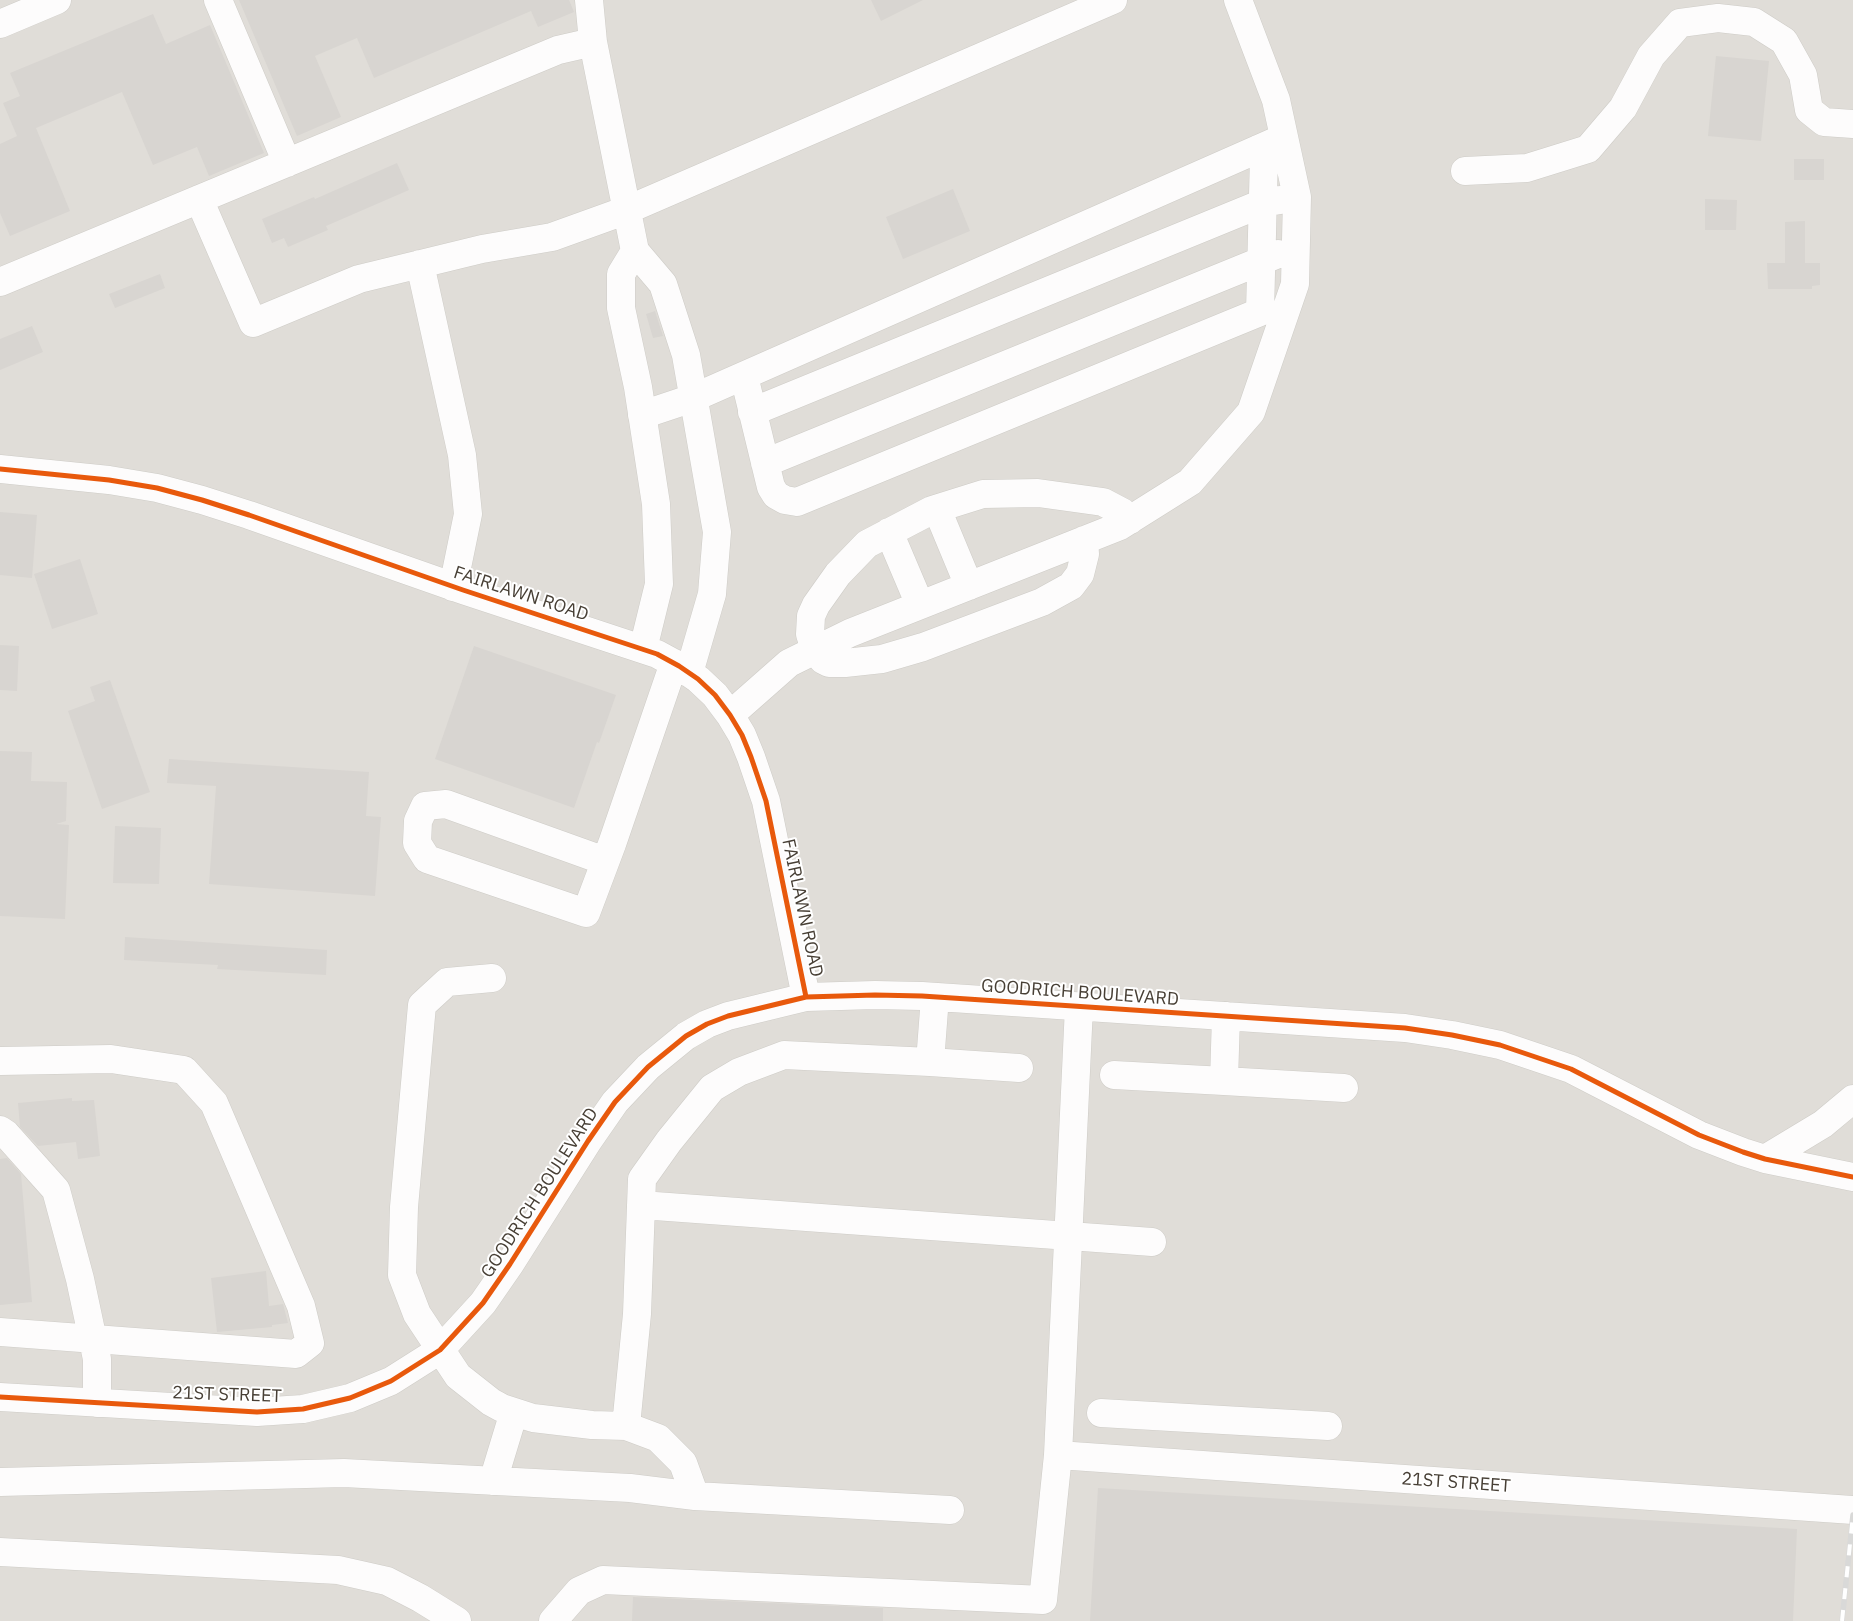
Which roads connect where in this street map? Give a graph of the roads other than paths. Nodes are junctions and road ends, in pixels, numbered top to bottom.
1 (57, 0) edge
2 (218, 0) edge
3 (589, 0) edge
4 (1113, 0) edge
5 (1238, 0) edge
6 (0, 24) edge
7 (593, 42) junction
8 (1853, 124) edge
9 (1284, 139) junction
10 (1258, 149) junction
11 (287, 163) junction
12 (1465, 171) dead end
13 (1297, 197) junction
14 (199, 200) junction
15 (1263, 203) junction
16 (627, 210) junction
17 (1296, 250) junction
18 (635, 252) junction
19 (1262, 260) junction
20 (420, 264) junction
21 (0, 282) edge
22 (1273, 312) junction
23 (744, 376) junction
24 (694, 398) junction
25 (752, 412) junction
26 (642, 415) junction
27 (765, 463) junction
28 (0, 469) edge
29 (937, 509) junction
30 (1130, 520) junction
31 (889, 532) junction
32 (1084, 540) junction
33 (969, 586) junction
34 (453, 587) junction
35 (920, 605) junction
36 (643, 649) junction
37 (815, 650) junction
38 (682, 668) junction
39 (730, 715) junction
40 (605, 862) junction
41 (492, 978) dead end
42 (806, 997) junction
43 (935, 997) junction
44 (1079, 1007) junction
45 (1226, 1016) junction
46 (0, 1061) edge
47 (930, 1062) junction
48 (1019, 1068) dead end
49 (1114, 1076) dead end
50 (1224, 1081) junction
51 (1344, 1088) dead end
52 (1853, 1099) edge
53 (0, 1130) edge
54 (1765, 1159) junction
55 (1853, 1177) edge
56 (641, 1205) junction
57 (1068, 1236) junction
58 (1152, 1242) dead end
59 (0, 1332) edge
60 (93, 1340) junction
61 (440, 1350) junction
62 (0, 1397) edge
63 (97, 1403) junction
64 (514, 1412) junction
65 (1101, 1413) dead end
66 (626, 1426) junction
67 (1328, 1426) dead end
68 (1058, 1455) junction
69 (493, 1481) junction
70 (0, 1482) edge
71 (694, 1496) junction
72 (950, 1510) dead end
73 (1853, 1510) edge
74 (0, 1552) edge
75 (457, 1621) edge
76 (553, 1621) edge

1 - 6 street
2 - 11 street
3 - 7 street
4 - 16 street
5 - 9 street
7 - 11 street
7 - 16 street
8 - 12 street
9 - 10 street
9 - 13 street
10 - 15 street
10 - 23 street
11 - 14 street
13 - 15 street
13 - 17 street
14 - 20 street
14 - 21 street
15 - 19 street
15 - 25 street
16 - 18 street
16 - 20 street
17 - 19 street
17 - 22 street
18 - 24 street
18 - 26 street
19 - 22 street
19 - 27 street
20 - 34 street
22 - 27 street
22 - 30 street
23 - 24 street
23 - 25 street
24 - 26 street
24 - 38 street
25 - 27 street
26 - 36 street
28 - 34 street, FAIRLAWN ROAD
29 - 30 street
29 - 31 street
29 - 33 street
30 - 32 street
31 - 35 street
31 - 37 street
32 - 33 street
32 - 37 street
33 - 35 street
34 - 36 street, FAIRLAWN ROAD
35 - 37 street
36 - 38 street, FAIRLAWN ROAD
37 - 39 street
38 - 39 street, FAIRLAWN ROAD
38 - 40 street
39 - 42 street, FAIRLAWN ROAD
40 - 40 street
41 - 61 street
42 - 43 street, GOODRICH BOULEVARD
42 - 61 street, GOODRICH BOULEVARD
43 - 44 street, GOODRICH BOULEVARD
43 - 47 street
44 - 45 street, GOODRICH BOULEVARD
44 - 57 street
45 - 50 street
45 - 54 street, GOODRICH BOULEVARD
46 - 60 street
47 - 48 street
47 - 56 street
49 - 50 street
50 - 51 street
52 - 54 street
53 - 60 street
54 - 55 street, GOODRICH BOULEVARD
56 - 57 street
56 - 66 street
57 - 58 street
57 - 68 street
59 - 60 street
60 - 63 street
61 - 63 street, 21ST STREET
61 - 64 street
62 - 63 street, 21ST STREET
64 - 66 street
64 - 69 street
65 - 67 street
66 - 71 street
68 - 73 street, 21ST STREET
68 - 76 street
69 - 70 street
69 - 71 street
71 - 72 street
74 - 75 street

